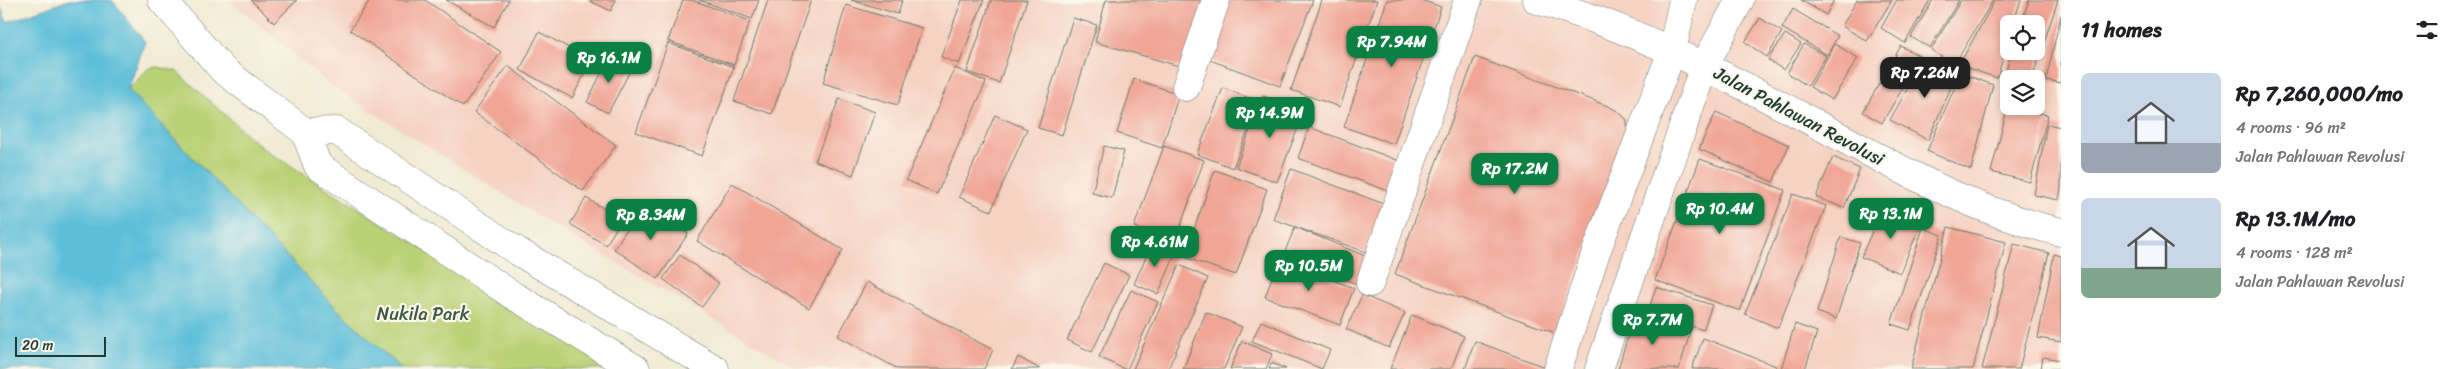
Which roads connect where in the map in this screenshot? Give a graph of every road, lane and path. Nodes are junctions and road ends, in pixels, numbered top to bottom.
1 (1216, 0) edge
2 (1468, 0) edge
3 (1537, 0) edge
4 (1683, 0) edge
5 (1740, 0) edge
6 (170, 10) edge
7 (1672, 51) junction
8 (1704, 66) junction
9 (1186, 88) dead end
10 (305, 132) junction
11 (2061, 232) edge
12 (1370, 283) dead end
13 (636, 369) edge
14 (715, 369) edge
15 (1558, 369) edge
16 (1599, 369) edge

1 - 9 street
2 - 12 street
3 - 7 street, Jalan Pahlawan Revolusi
4 - 7 street
5 - 8 street
6 - 10 street
7 - 8 street, Jalan Pahlawan Revolusi
7 - 15 street
8 - 11 street, Jalan Pahlawan Revolusi
8 - 16 street
10 - 13 street
10 - 14 street

